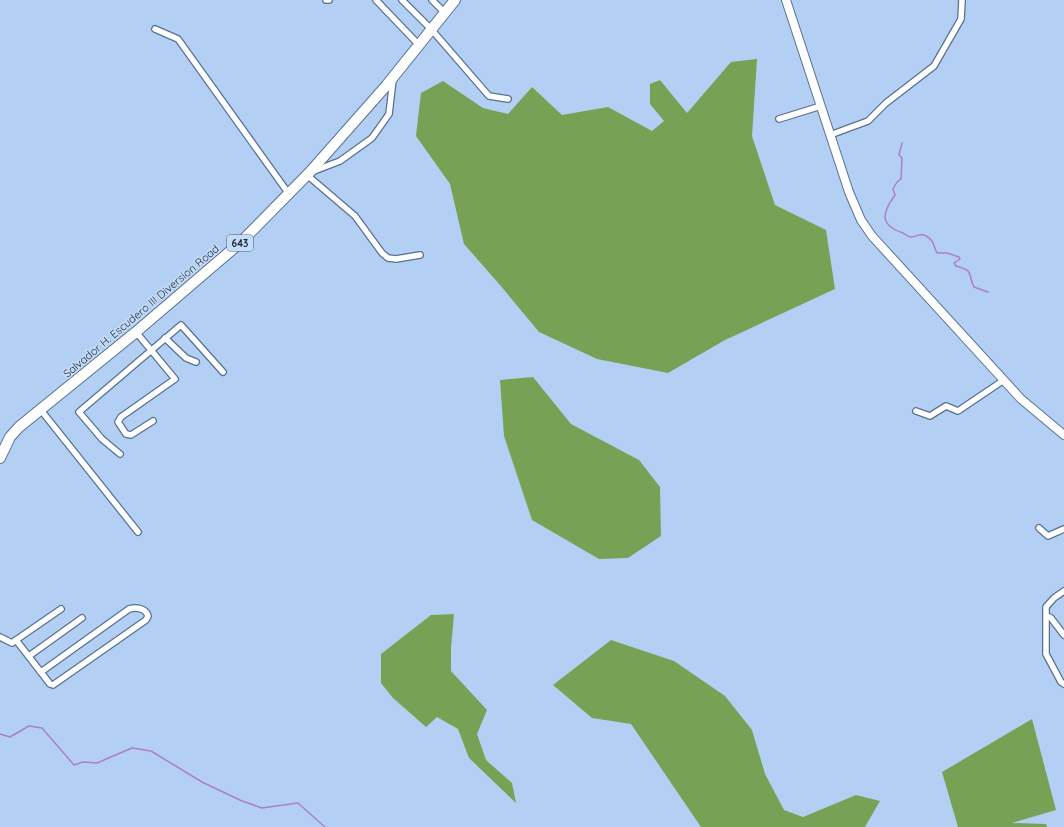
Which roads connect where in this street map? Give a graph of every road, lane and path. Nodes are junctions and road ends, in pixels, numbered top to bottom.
1 (376, 0) edge
2 (402, 0) edge
3 (432, 0) edge
4 (455, 0) edge
5 (786, 0) edge
6 (962, 0) edge
7 (444, 12) junction
8 (155, 29) dead end
9 (431, 29) junction
10 (420, 45) junction
11 (394, 77) junction
12 (508, 99) dead end
13 (821, 106) junction
14 (779, 118) dead end
15 (830, 135) junction
16 (308, 174) junction
17 (289, 194) junction
18 (420, 255) dead end
19 (136, 332) junction
20 (165, 338) junction
21 (151, 349) junction
22 (196, 362) dead end
23 (223, 372) dead end
24 (1004, 380) junction
25 (40, 409) junction
26 (916, 412) dead end
27 (153, 421) dead end
28 (1064, 435) edge
29 (120, 454) dead end
30 (0, 458) edge
31 (1039, 528) dead end
32 (1064, 529) edge
33 (138, 532) dead end
34 (1064, 592) edge
35 (61, 609) dead end
36 (1047, 616) junction
37 (82, 618) dead end
38 (1064, 635) edge
39 (0, 636) edge
40 (16, 640) junction
41 (29, 656) junction
42 (41, 672) junction
43 (1064, 684) edge

1 - 10 street
2 - 9 street
3 - 7 street
4 - 7 highway, Salvador H. Escudero III Diversion Road / 643
5 - 13 street
6 - 15 street
7 - 9 highway, Salvador H. Escudero III Diversion Road / 643
8 - 17 street
9 - 10 highway, Salvador H. Escudero III Diversion Road / 643
9 - 12 street
10 - 11 highway, Salvador H. Escudero III Diversion Road / 643
11 - 16 highway, Salvador H. Escudero III Diversion Road / 643
11 - 16 street
13 - 14 street
13 - 15 street
15 - 24 street
16 - 17 highway, Salvador H. Escudero III Diversion Road / 643
16 - 18 street
17 - 19 highway, Salvador H. Escudero III Diversion Road / 643
19 - 21 street
19 - 25 highway, Salvador H. Escudero III Diversion Road / 643
20 - 21 street
20 - 22 street
20 - 23 street
21 - 27 street
21 - 29 street
24 - 26 street
24 - 28 street
25 - 30 highway, Salvador H. Escudero III Diversion Road / 643
25 - 33 street
31 - 32 street
34 - 36 street
35 - 40 street
36 - 38 street
36 - 43 street
37 - 41 street
39 - 40 street
40 - 41 street
41 - 42 street
42 - 42 street

